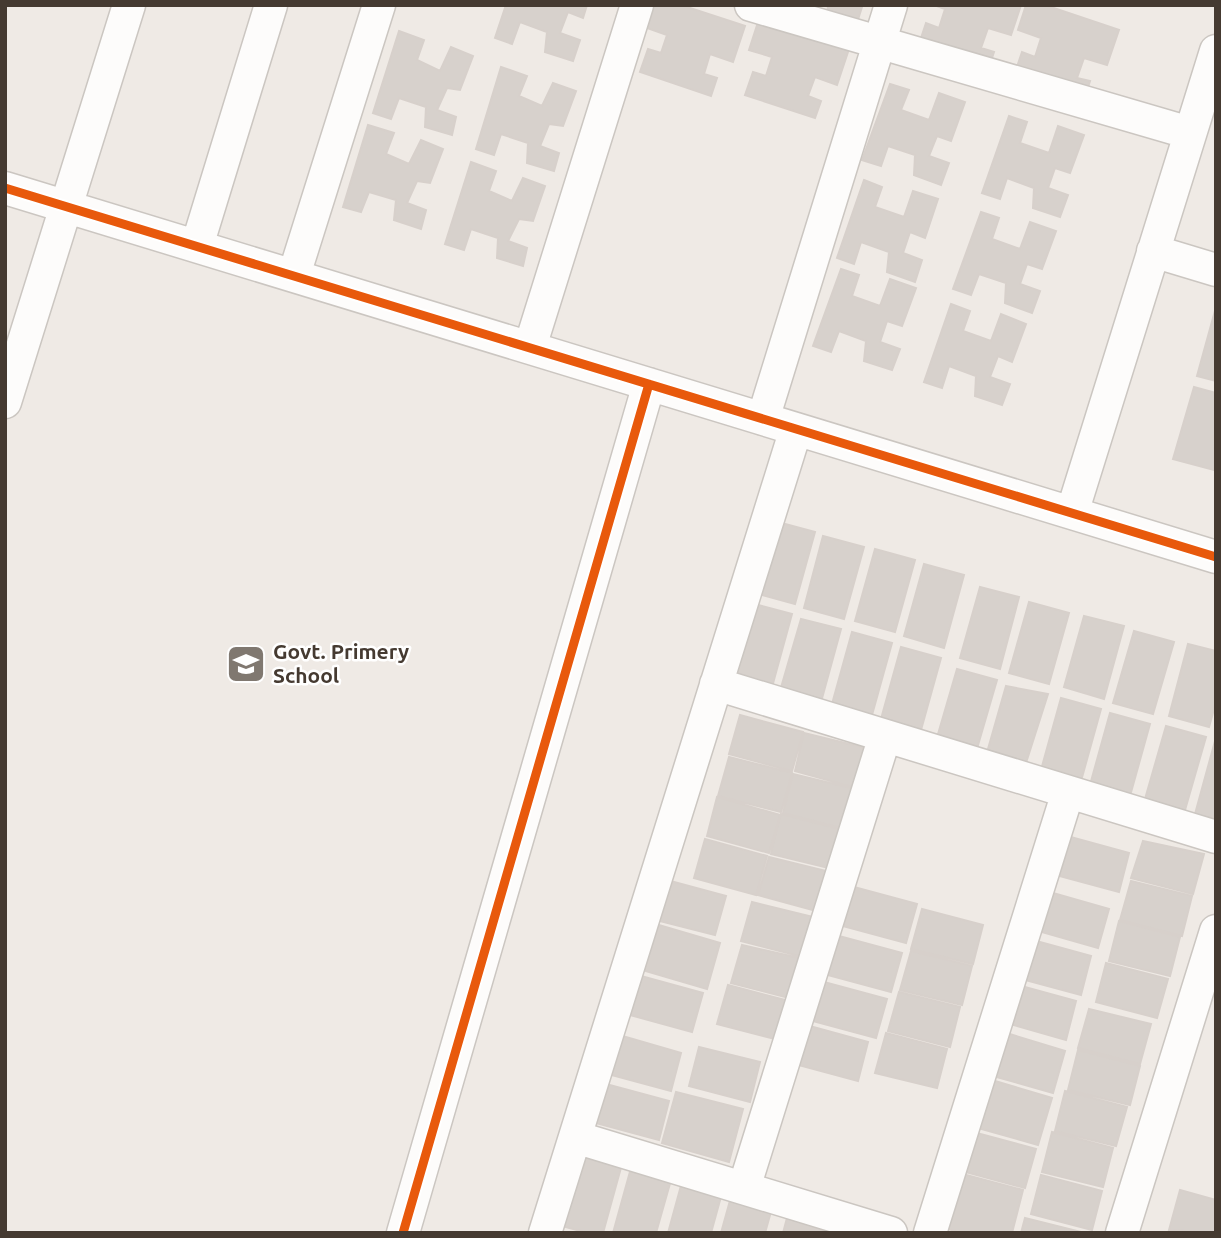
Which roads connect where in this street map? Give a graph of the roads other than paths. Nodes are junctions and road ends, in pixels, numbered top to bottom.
1 (129, 5) edge
2 (271, 5) edge
3 (379, 5) edge
4 (637, 5) edge
5 (751, 5) edge
6 (891, 5) edge
7 (880, 43) junction
8 (1216, 51) edge
9 (1190, 133) junction
10 (5, 188) edge
11 (66, 205) junction
12 (197, 246) junction
13 (1153, 251) junction
14 (1216, 270) edge
15 (294, 275) junction
16 (530, 347) junction
17 (649, 383) junction
18 (5, 402) edge
19 (763, 419) junction
20 (796, 429) junction
21 (1072, 513) junction
22 (1216, 557) edge
23 (716, 684) junction
24 (885, 736) junction
25 (1068, 792) junction
26 (1216, 837) edge
27 (1216, 931) edge
28 (575, 1137) junction
29 (744, 1188) junction
30 (403, 1233) edge
31 (545, 1233) edge
32 (891, 1233) edge
33 (930, 1233) edge
34 (1122, 1233) edge

1 - 11 street
2 - 12 street
3 - 15 street
4 - 16 street
5 - 7 street
6 - 7 street
7 - 9 street
7 - 19 street
8 - 9 street
9 - 13 street
10 - 11 street
11 - 12 street
11 - 18 street
12 - 15 street
13 - 14 street
13 - 21 street
15 - 16 street
16 - 17 street
17 - 19 street
17 - 30 street
19 - 20 street
20 - 21 street
20 - 23 street
21 - 22 street
23 - 24 street
23 - 28 street
24 - 25 street
24 - 29 street
25 - 26 street
25 - 33 street
27 - 34 street
28 - 29 street
28 - 31 street
29 - 32 street

